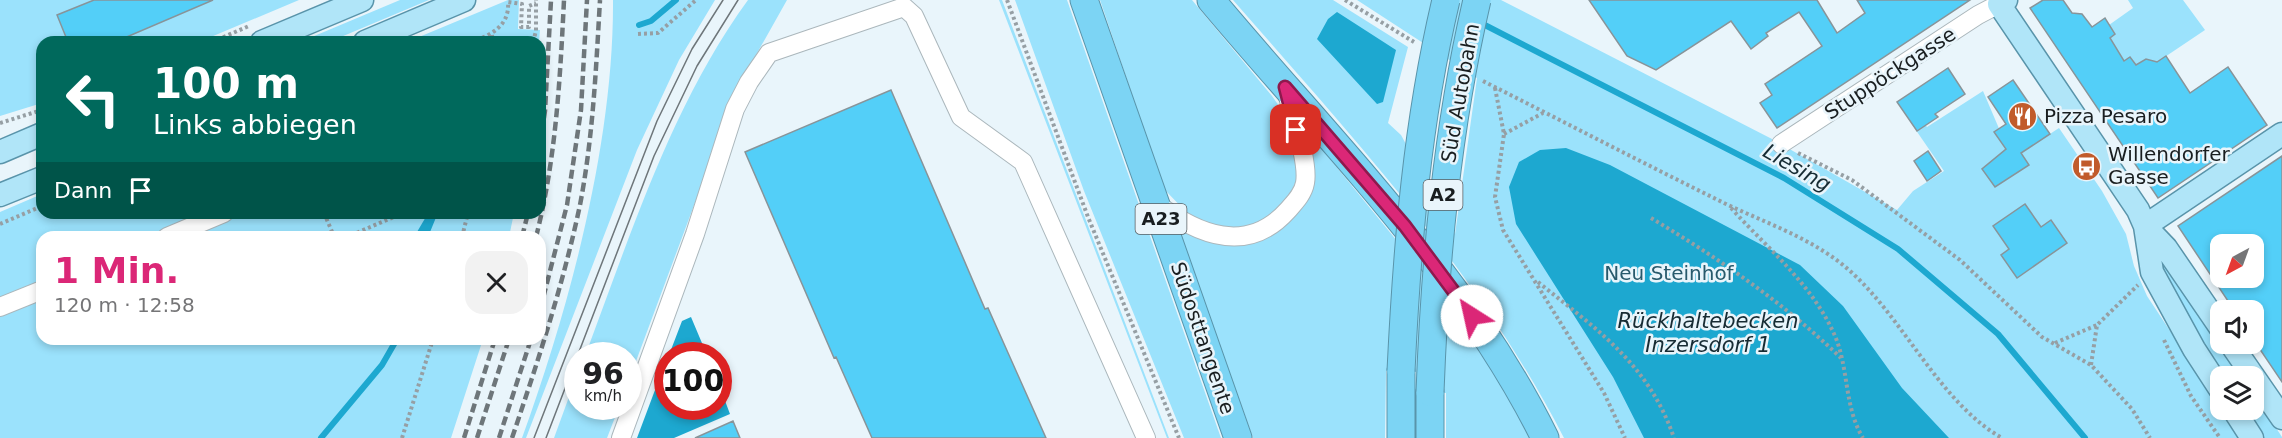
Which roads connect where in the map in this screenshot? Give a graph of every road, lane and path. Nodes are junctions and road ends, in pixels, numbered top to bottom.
1 (362, 0) edge
2 (464, 0) edge
3 (696, 0) edge
4 (1007, 0) edge
5 (1084, 0) edge
6 (1211, 0) edge
7 (1345, 0) edge
8 (1446, 0) edge
9 (1477, 0) edge
10 (536, 1) edge
11 (2001, 1) edge
12 (905, 3) edge
13 (638, 34) dead end
14 (492, 35) joint
15 (276, 36) edge
16 (379, 36) edge
17 (489, 36) edge
18 (535, 36) edge
19 (1420, 46) dead end
20 (1477, 78) dead end
21 (1285, 87) junction
22 (1495, 87) junction
23 (36, 112) edge
24 (1544, 113) junction
25 (0, 123) edge
26 (1504, 134) junction
27 (2282, 134) edge
28 (36, 137) edge
29 (1781, 144) joint
30 (0, 152) edge
31 (36, 180) edge
32 (0, 195) edge
33 (1155, 203) junction
34 (1728, 205) junction
35 (36, 209) edge
36 (1651, 218) dead end
37 (210, 219) edge
38 (389, 219) edge
39 (0, 224) edge
40 (2145, 226) junction
41 (181, 231) edge
42 (360, 231) edge
43 (2152, 272) junction
44 (1535, 280) junction
45 (36, 292) edge
46 (0, 307) edge
47 (2210, 312) edge
48 (2097, 325) junction
49 (2055, 344) junction
50 (431, 345) edge
51 (2238, 354) edge
52 (1841, 358) junction
53 (2091, 365) junction
54 (2210, 374) edge
55 (2282, 418) edge
56 (2240, 420) edge
57 (402, 438) edge
58 (621, 438) edge
59 (1146, 438) edge
60 (1179, 438) edge
61 (1238, 438) edge
62 (1401, 438) edge
63 (1431, 438) edge
64 (1545, 438) edge
65 (1625, 438) edge
66 (1674, 438) edge
67 (1863, 438) edge
68 (2002, 438) edge
69 (2150, 438) edge
70 (2252, 438) edge

1 - 15 main road
2 - 16 main road
3 - 13 path
4 - 60 path
5 - 33 highway, Südosttangente / A23
6 - 21 highway
7 - 19 path
8 - 62 highway, Süd Autobahn / A2, bridge
9 - 63 highway, Süd Autobahn / A2, bridge
10 - 14 path
10 - 18 path
11 - 29 street, Stuppöckgasse
11 - 40 main road
12 - 58 street
12 - 59 street
14 - 17 path
20 - 22 path
21 - 33 street
21 - 64 highway
22 - 24 path
22 - 26 path
23 - 25 path
24 - 26 path
24 - 34 path
26 - 44 path
27 - 40 main road
28 - 30 main road
29 - 49 path
31 - 32 main road
33 - 61 highway, Südosttangente / A23
34 - 52 path
34 - 68 path
35 - 39 path
36 - 52 path
37 - 41 street
38 - 42 path
40 - 43 main road
40 - 47 main road
43 - 48 path
43 - 54 main road
44 - 65 path
44 - 66 path
45 - 46 street
48 - 49 path
48 - 53 path
49 - 53 path
50 - 57 path
51 - 55 main road
52 - 67 path
53 - 69 path
56 - 70 main road

